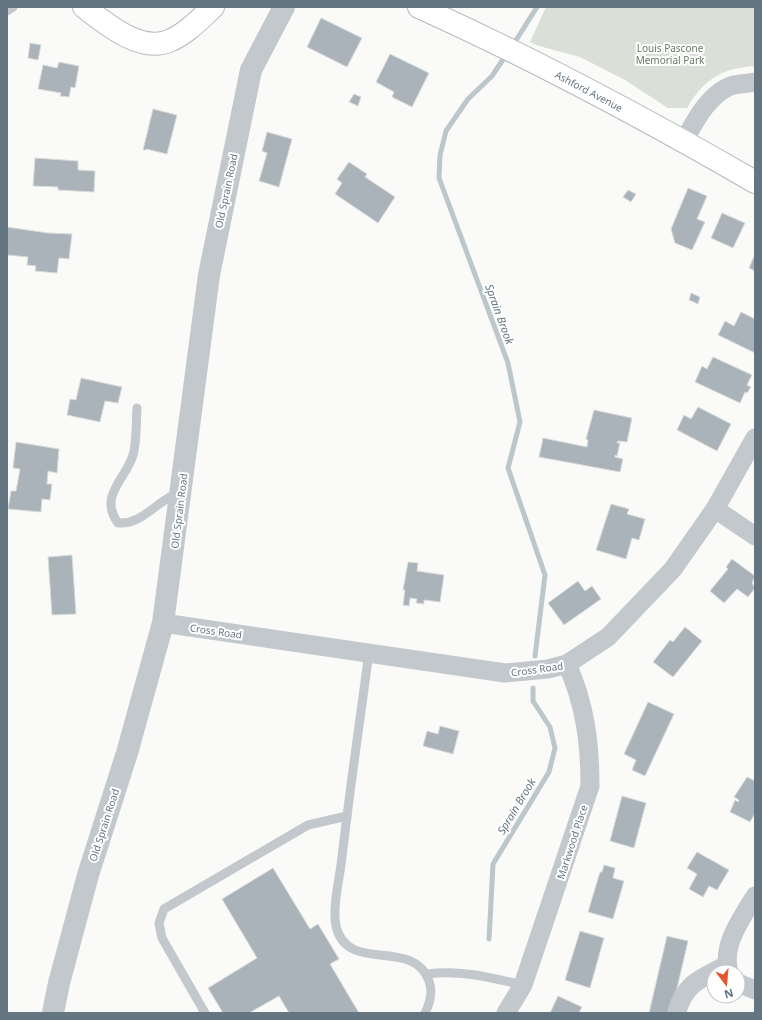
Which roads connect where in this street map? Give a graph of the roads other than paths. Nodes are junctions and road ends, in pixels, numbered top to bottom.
1 (13, 7) edge
2 (84, 7) edge
3 (213, 7) edge
4 (284, 7) edge
5 (419, 7) edge
6 (7, 11) edge
7 (755, 82) edge
8 (683, 142) junction
9 (755, 182) edge
10 (137, 408) dead end
11 (755, 438) edge
12 (181, 492) junction
13 (715, 509) junction
14 (755, 536) edge
15 (163, 623) junction
16 (370, 652) junction
17 (567, 664) junction
18 (347, 816) junction
19 (755, 896) edge
20 (728, 964) edge
21 (427, 974) junction
22 (706, 975) edge
23 (523, 984) junction
24 (677, 1011) dead end
25 (53, 1013) edge
26 (205, 1013) edge
27 (425, 1013) edge
28 (506, 1013) edge

1 - 6 lane
2 - 3 main road
4 - 12 street, Old Sprain Road
5 - 8 main road, Ashford Avenue
7 - 8 street
8 - 9 main road, Ashford Avenue
10 - 12 lane
11 - 13 street, Cross Road
12 - 15 street, Old Sprain Road
13 - 14 street
13 - 17 street, Cross Road
15 - 16 street, Cross Road
15 - 25 street, Old Sprain Road
16 - 17 street, Cross Road
16 - 18 lane
17 - 23 street, Markwood Place
18 - 21 lane
18 - 26 lane
19 - 20 street
21 - 23 lane
21 - 27 lane
22 - 24 street
23 - 28 street, Markwood Place

